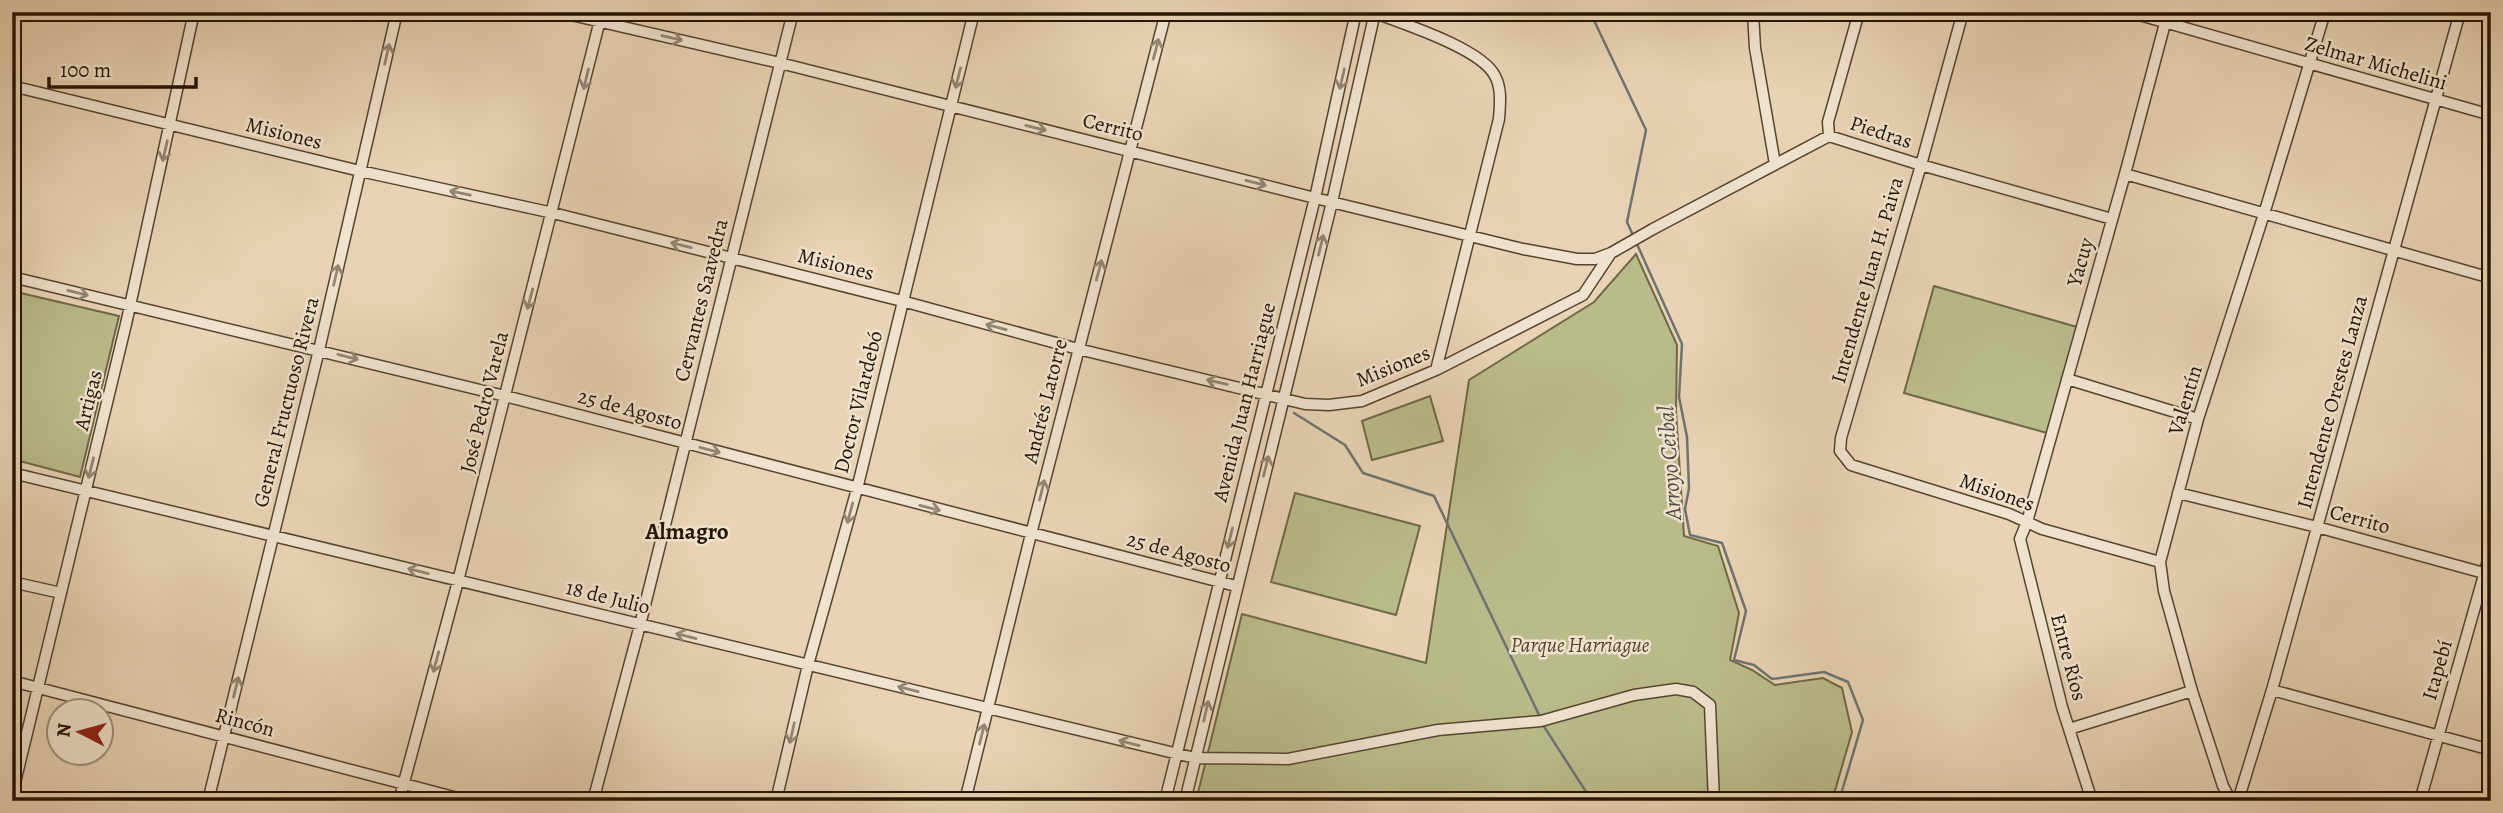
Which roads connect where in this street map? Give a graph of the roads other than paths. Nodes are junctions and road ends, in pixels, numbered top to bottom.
1 (194, 12) edge
2 (397, 12) edge
3 (558, 12) edge
4 (793, 12) edge
5 (974, 12) edge
6 (1166, 12) edge
7 (1358, 12) edge
8 (1375, 12) edge
9 (1753, 12) edge
10 (1859, 12) edge
11 (1962, 12) edge
12 (2129, 12) edge
13 (2325, 12) edge
14 (2460, 12) edge
15 (601, 17) edge
16 (2166, 17) edge
17 (780, 63) junction
18 (2309, 64) junction
19 (12, 86) edge
20 (2435, 100) junction
21 (950, 107) junction
22 (2491, 115) edge
23 (170, 124) junction
24 (1829, 136) junction
25 (1130, 151) junction
26 (1775, 164) junction
27 (1921, 165) junction
28 (360, 171) junction
29 (2125, 174) junction
30 (1315, 198) junction
31 (1332, 202) junction
32 (553, 213) junction
33 (2264, 214) junction
34 (2112, 219) junction
35 (1653, 229) joint
36 (1470, 236) junction
37 (2394, 250) junction
38 (1611, 253) junction
39 (732, 258) junction
40 (12, 277) edge
41 (2491, 278) edge
42 (902, 301) junction
43 (130, 306) junction
44 (1078, 349) junction
45 (319, 350) junction
46 (1436, 370) junction
47 (2067, 379) junction
48 (1265, 394) junction
49 (505, 396) junction
50 (1283, 399) junction
51 (2199, 419) junction
52 (1841, 438) joint
53 (685, 444) junction
54 (12, 473) edge
55 (857, 489) junction
56 (85, 491) junction
57 (2178, 493) junction
58 (2027, 522) junction
59 (2317, 527) junction
60 (1031, 534) junction
61 (273, 536) junction
62 (2491, 550) edge
63 (2160, 562) junction
64 (2487, 574) edge
65 (458, 581) junction
66 (12, 582) edge
67 (1220, 582) junction
68 (1236, 586) junction
69 (61, 593) junction
70 (640, 625) junction
71 (808, 665) junction
72 (12, 681) edge
73 (38, 688) junction
74 (2272, 690) junction
75 (2192, 691) junction
76 (988, 709) junction
77 (2069, 729) junction
78 (2438, 735) junction
79 (224, 737) junction
80 (2491, 750) edge
81 (1176, 754) junction
82 (1195, 758) junction
83 (403, 784) junction
84 (12, 795) edge
85 (208, 801) edge
86 (399, 801) edge
87 (469, 801) edge
88 (593, 801) edge
89 (776, 801) edge
90 (965, 801) edge
91 (1165, 801) edge
92 (1185, 801) edge
93 (1714, 801) edge
94 (2092, 801) edge
95 (2231, 801) edge
96 (2238, 801) edge
97 (2420, 801) edge

1 - 23 street, Artigas
28 -> 2 street, General Fructuoso Rivera
3 - 15 street, Cerrito
4 - 17 street, Cervantes Saavedra
5 -> 21 street, Doctor Vilardebó
25 -> 6 street, Andrés Latorre
7 - 8 street
7 -> 30 street, Avenida Juan Harriague
8 - 31 street, Avenida Juan Harriague
8 - 36 street
9 - 26 street
10 - 24 street
11 - 27 street, Intendente Juan H. Paiva
12 - 16 street, Zelmar Michelini
13 - 18 street, Valentín
14 - 20 street, Intendente Orestes Lanza
15 -> 17 street, Cerrito
15 -> 32 street, José Pedro Varela
16 - 18 street, Zelmar Michelini
16 - 29 street, Yacuy
17 - 21 street, Cerrito
17 - 39 street, Cervantes Saavedra
18 - 20 street, Zelmar Michelini
18 - 33 street, Valentín
19 - 23 street, Misiones
20 - 22 street, Zelmar Michelini
20 - 37 street, Intendente Orestes Lanza
21 -> 25 street, Cerrito
21 - 42 street, Doctor Vilardebó
23 - 28 street, Misiones
23 -> 43 street, Artigas
24 - 26 street, Piedras
24 - 27 street, Piedras
25 -> 30 street, Cerrito
44 -> 25 street, Andrés Latorre
26 - 35 street, Piedras
27 - 34 street, Piedras
27 - 52 street, Intendente Juan H. Paiva
32 -> 28 street, Misiones
45 -> 28 street, General Fructuoso Rivera
29 - 33 street
29 - 34 street, Yacuy
30 - 31 street, Cerrito
30 - 48 street, Avenida Juan Harriague
31 - 36 street, Cerrito
50 -> 31 street, Avenida Juan Harriague
39 -> 32 street, Misiones
32 -> 49 street, José Pedro Varela
33 - 37 street
33 - 51 street, Valentín
34 - 47 street, Yacuy
35 - 38 street, Cerrito
36 - 38 street, Cerrito
36 - 46 street
37 - 41 street
37 - 59 street, Intendente Orestes Lanza
38 - 46 street, Misiones
39 - 42 street, Misiones
39 - 53 street, Cervantes Saavedra
40 -> 43 street, 25 de Agosto
44 -> 42 street, Misiones
42 - 55 street, Doctor Vilardebó
43 - 45 street, 25 de Agosto
43 -> 56 street, Artigas
48 -> 44 street, Misiones
60 -> 44 street, Andrés Latorre
45 -> 49 street, 25 de Agosto
45 - 61 street, General Fructuoso Rivera
46 - 50 street, Misiones
47 - 51 street
47 - 58 street, Yacuy
48 - 50 street, Misiones
48 -> 67 street, Avenida Juan Harriague
49 - 53 street, 25 de Agosto
49 - 65 street, José Pedro Varela
68 -> 50 street, Avenida Juan Harriague
51 - 57 street, Valentín
52 - 58 street, Misiones
53 -> 55 street, 25 de Agosto
53 - 70 street, Cervantes Saavedra
54 - 56 street, 18 de Julio
55 -> 60 street, 25 de Agosto
55 -> 71 street, Doctor Vilardebó
56 - 61 street, 18 de Julio
56 - 69 street, Artigas
57 - 59 street, Cerrito
57 - 63 street, Valentín
58 - 63 street, Misiones
58 - 77 street, Entre Ríos
59 - 64 street, Cerrito
59 - 74 street, Intendente Orestes Lanza
60 - 67 street, 25 de Agosto
60 - 76 street, Andrés Latorre
65 -> 61 street, 18 de Julio
79 -> 61 street, General Fructuoso Rivera
62 - 64 street, Itapebí
63 - 75 street, Valentín
64 - 78 street, Itapebí
65 - 70 street, 18 de Julio
65 -> 83 street, José Pedro Varela
66 - 69 street
67 - 68 street, 25 de Agosto
67 - 81 street, Avenida Juan Harriague
82 -> 68 street, Avenida Juan Harriague
69 - 73 street, Artigas
71 -> 70 street, 18 de Julio
70 - 88 street, Cervantes Saavedra
76 -> 71 street, 18 de Julio
71 -> 89 street, Doctor Vilardebó
72 - 73 street, Rincón
73 - 79 street, Rincón
73 - 84 street, Artigas
74 - 78 street
74 - 96 street, Intendente Orestes Lanza
75 - 77 street
75 - 95 street, Valentín
81 -> 76 street, 18 de Julio
90 -> 76 street, Andrés Latorre
77 - 94 street, Entre Ríos
78 - 80 street
78 - 97 street, Itapebí
79 - 83 street, Rincón
79 - 85 street, General Fructuoso Rivera
81 - 82 street, 18 de Julio
81 - 91 street, Avenida Juan Harriague
82 - 92 street, Avenida Juan Harriague
82 - 93 street, 18 de Julio
83 - 86 street, José Pedro Varela
83 - 87 street, Rincón

